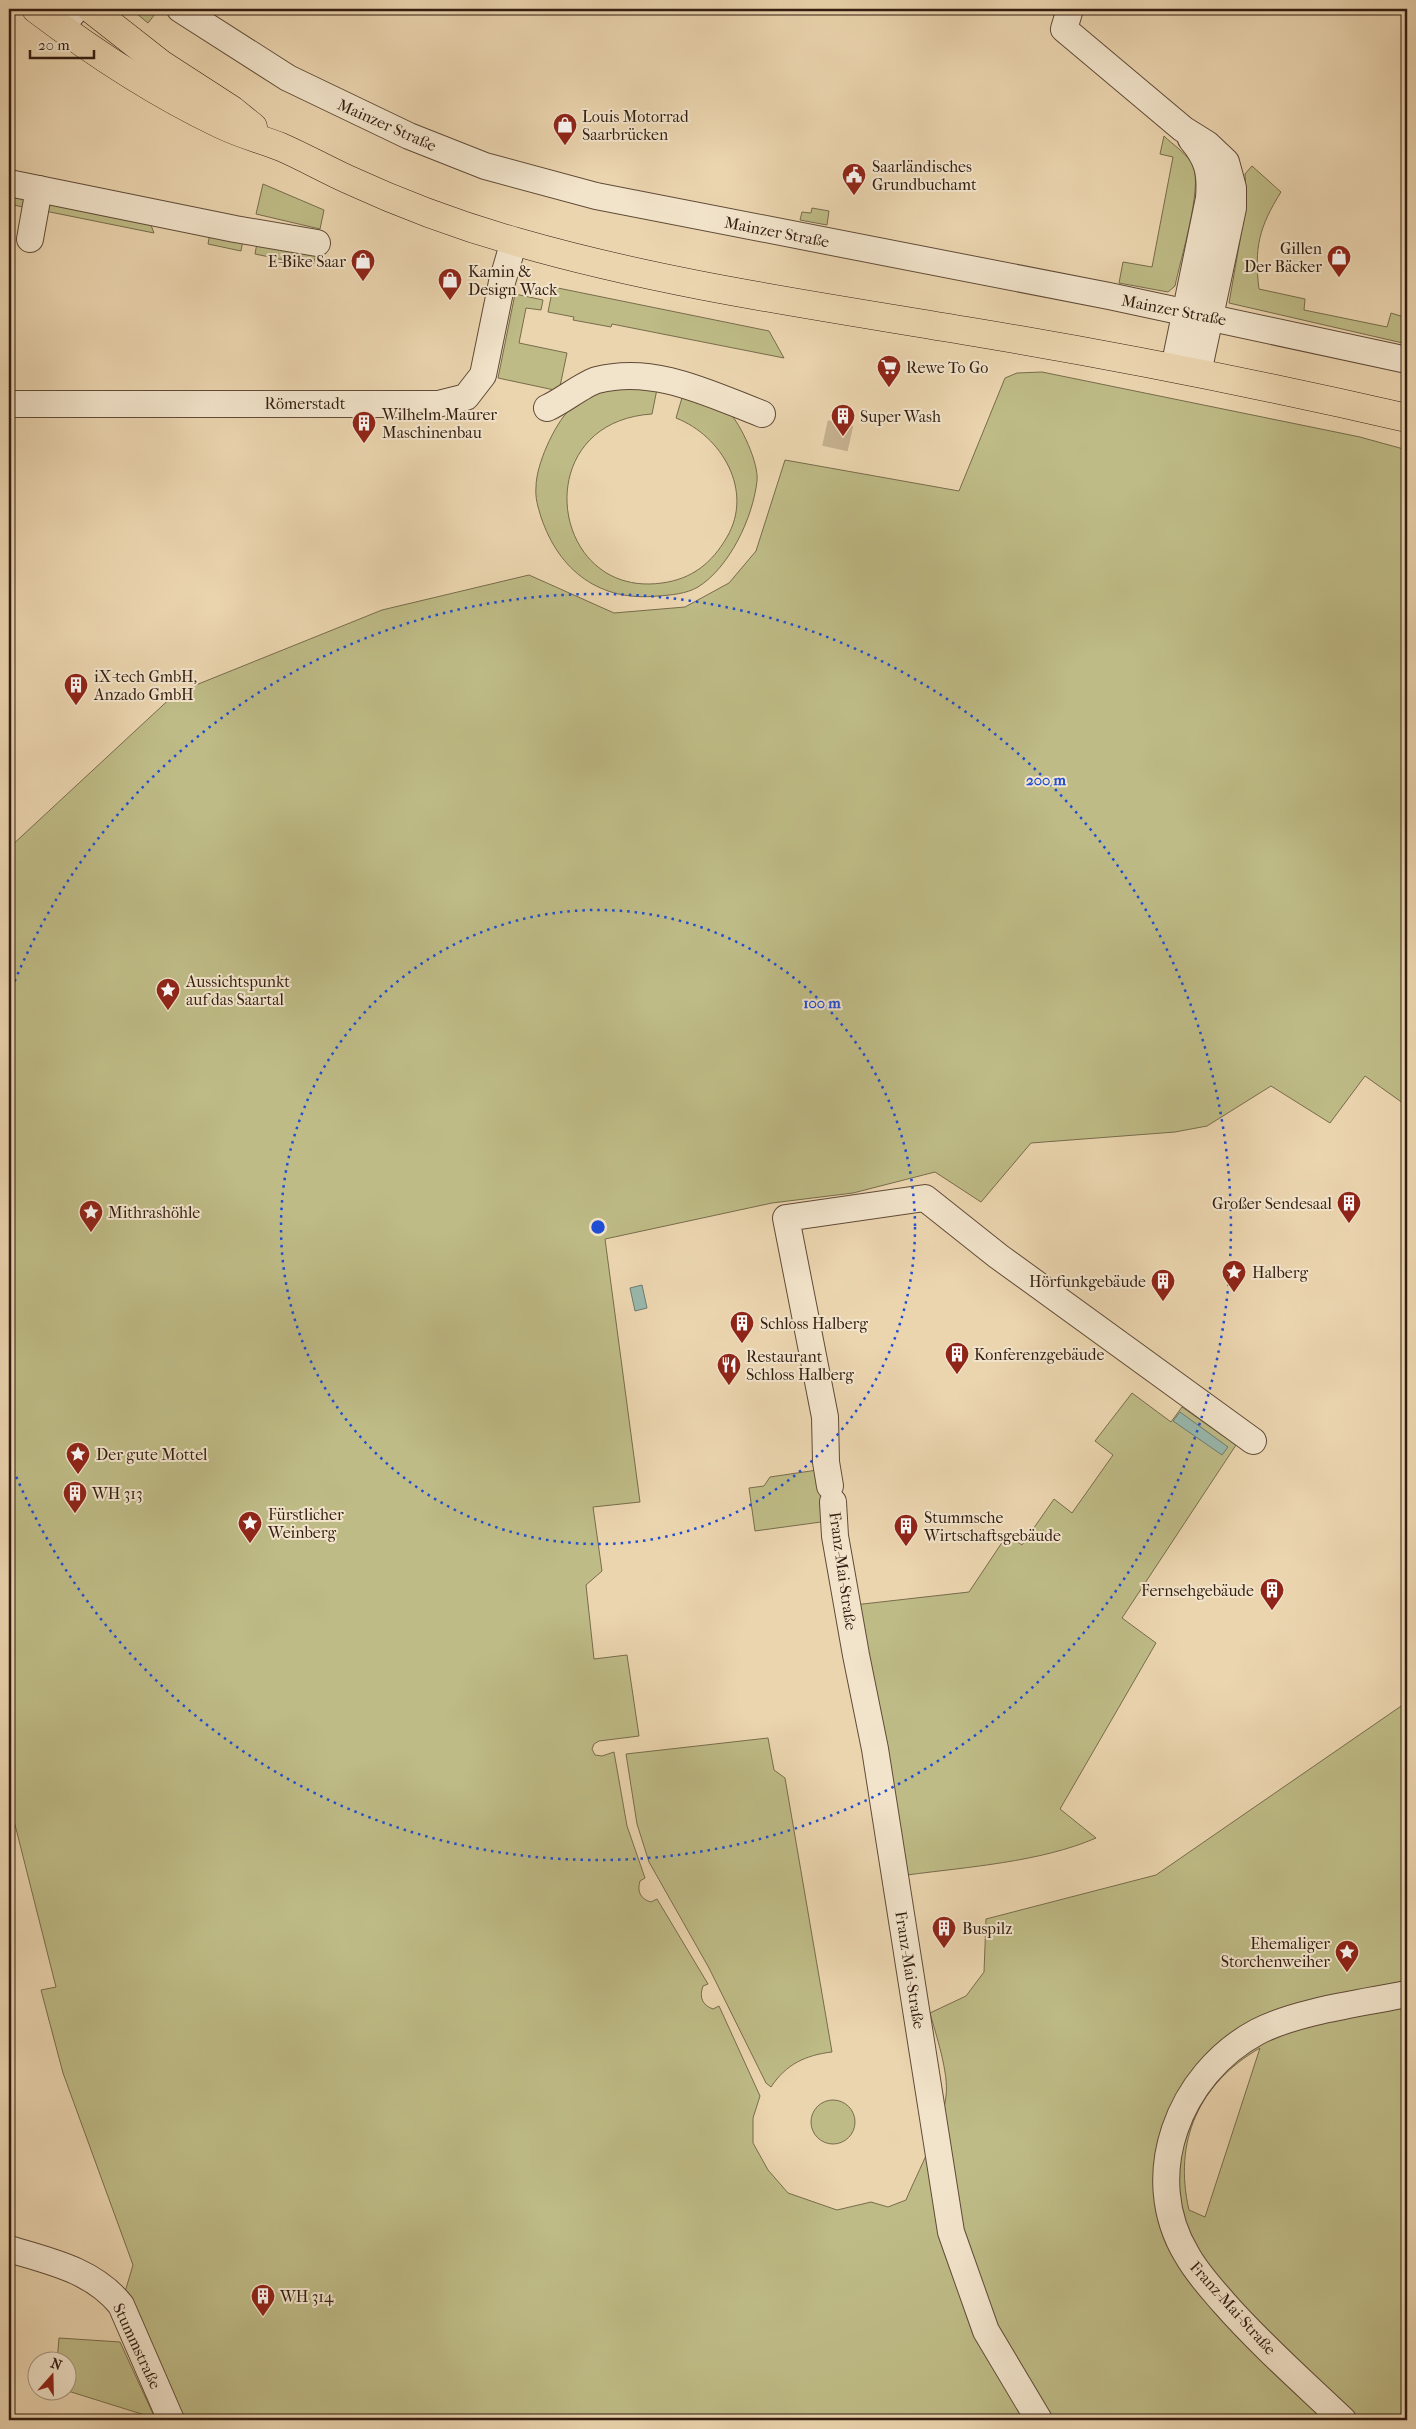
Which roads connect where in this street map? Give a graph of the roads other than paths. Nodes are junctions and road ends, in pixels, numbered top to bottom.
1 (36, 9) edge
2 (90, 9) edge
3 (180, 9) edge
4 (1070, 9) edge
5 (68, 18) edge
6 (280, 147) junction
7 (9, 183) edge
8 (39, 189) junction
9 (30, 239) dead end
10 (514, 241) junction
11 (318, 243) dead end
12 (1198, 314) junction
13 (1407, 360) edge
14 (1186, 370) junction
15 (9, 404) edge
16 (547, 408) dead end
17 (762, 414) dead end
18 (1407, 418) edge
19 (1253, 1441) dead end
20 (1407, 1994) edge
21 (9, 2249) edge
22 (171, 2420) edge
23 (1039, 2420) edge
24 (1343, 2420) edge

1 - 5 main road
2 - 6 main road
3 - 12 street, Mainzer Straße
4 - 12 street
5 - 6 main road
6 - 10 main road
7 - 8 street
8 - 9 street
8 - 11 street
10 - 14 main road
10 - 15 street, Römerstadt
12 - 13 street, Mainzer Straße
12 - 14 street
14 - 18 main road
16 - 17 street
19 - 23 street, Franz-Mai-Straße
20 - 24 street, Franz-Mai-Straße
21 - 22 street, Stummstraße

